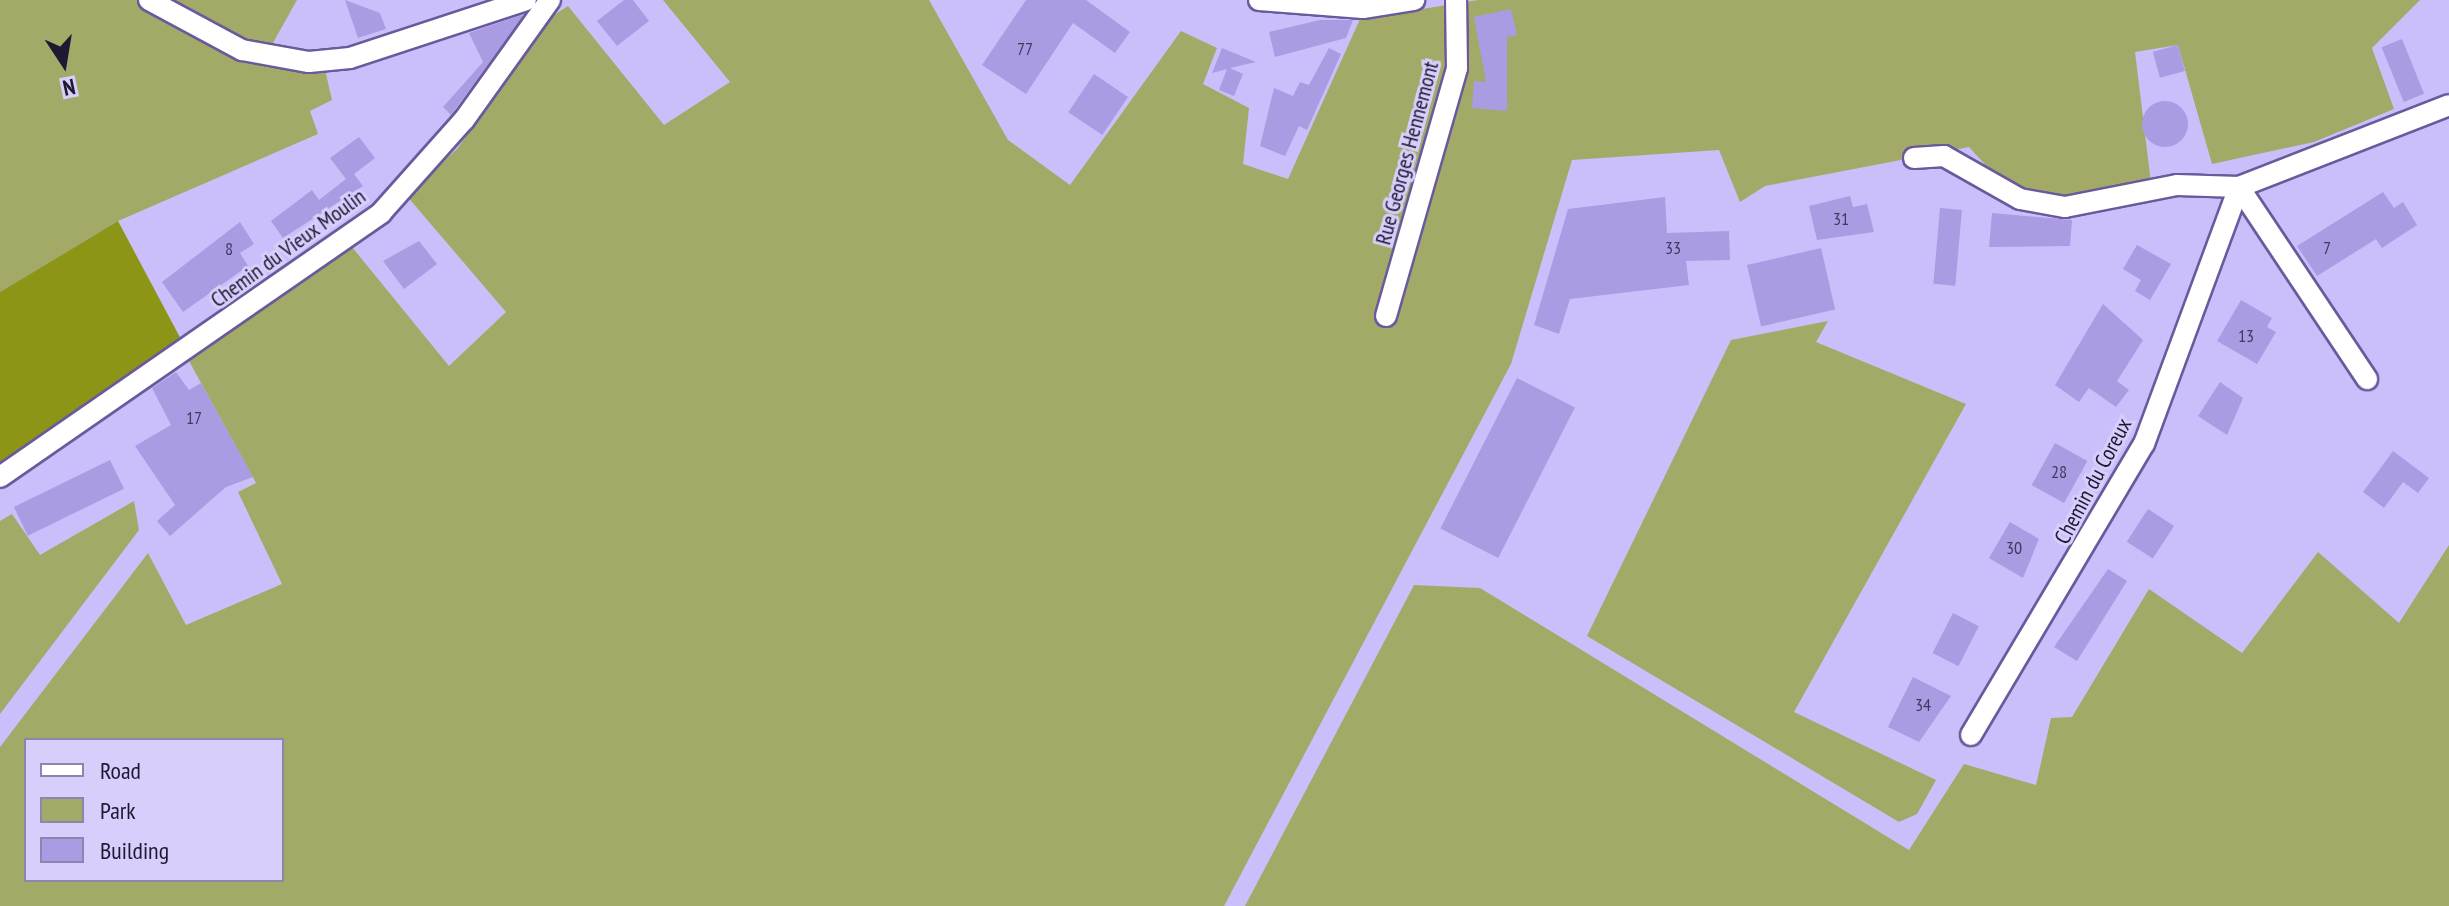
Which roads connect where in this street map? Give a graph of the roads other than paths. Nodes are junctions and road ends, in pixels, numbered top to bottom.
1 (149, 0) edge
2 (526, 0) edge
3 (550, 0) edge
4 (1259, 0) edge
5 (1414, 0) edge
6 (1456, 0) edge
7 (2449, 105) edge
8 (1914, 158) dead end
9 (2239, 187) junction
10 (1386, 316) dead end
11 (2367, 379) dead end
12 (0, 477) edge
13 (1971, 735) dead end

1 - 2 street
3 - 12 street, Chemin du Vieux Moulin
4 - 5 street
6 - 10 street, Rue Georges Hennemont
7 - 9 street
8 - 9 street
9 - 11 street
9 - 13 street, Chemin du Coreux

